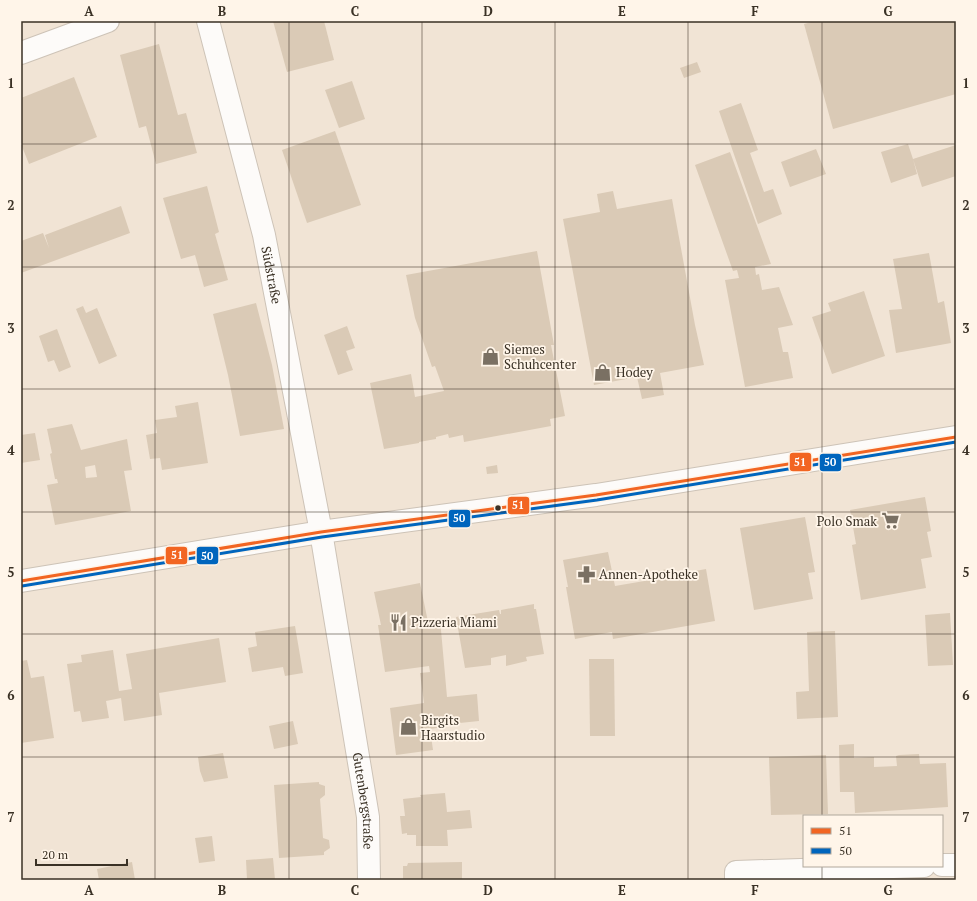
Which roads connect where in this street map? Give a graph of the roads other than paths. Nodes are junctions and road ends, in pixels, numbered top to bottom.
1 (108, 21) edge
2 (208, 21) edge
3 (21, 53) edge
4 (956, 437) edge
5 (321, 532) junction
6 (21, 581) edge
7 (956, 865) edge
8 (943, 866) edge
9 (893, 867) edge
10 (369, 880) edge
11 (736, 880) edge

1 - 3 street
2 - 5 street, Südstraße
4 - 5 street
5 - 6 street
5 - 10 street, Gutenbergstraße
7 - 8 street
9 - 11 street

